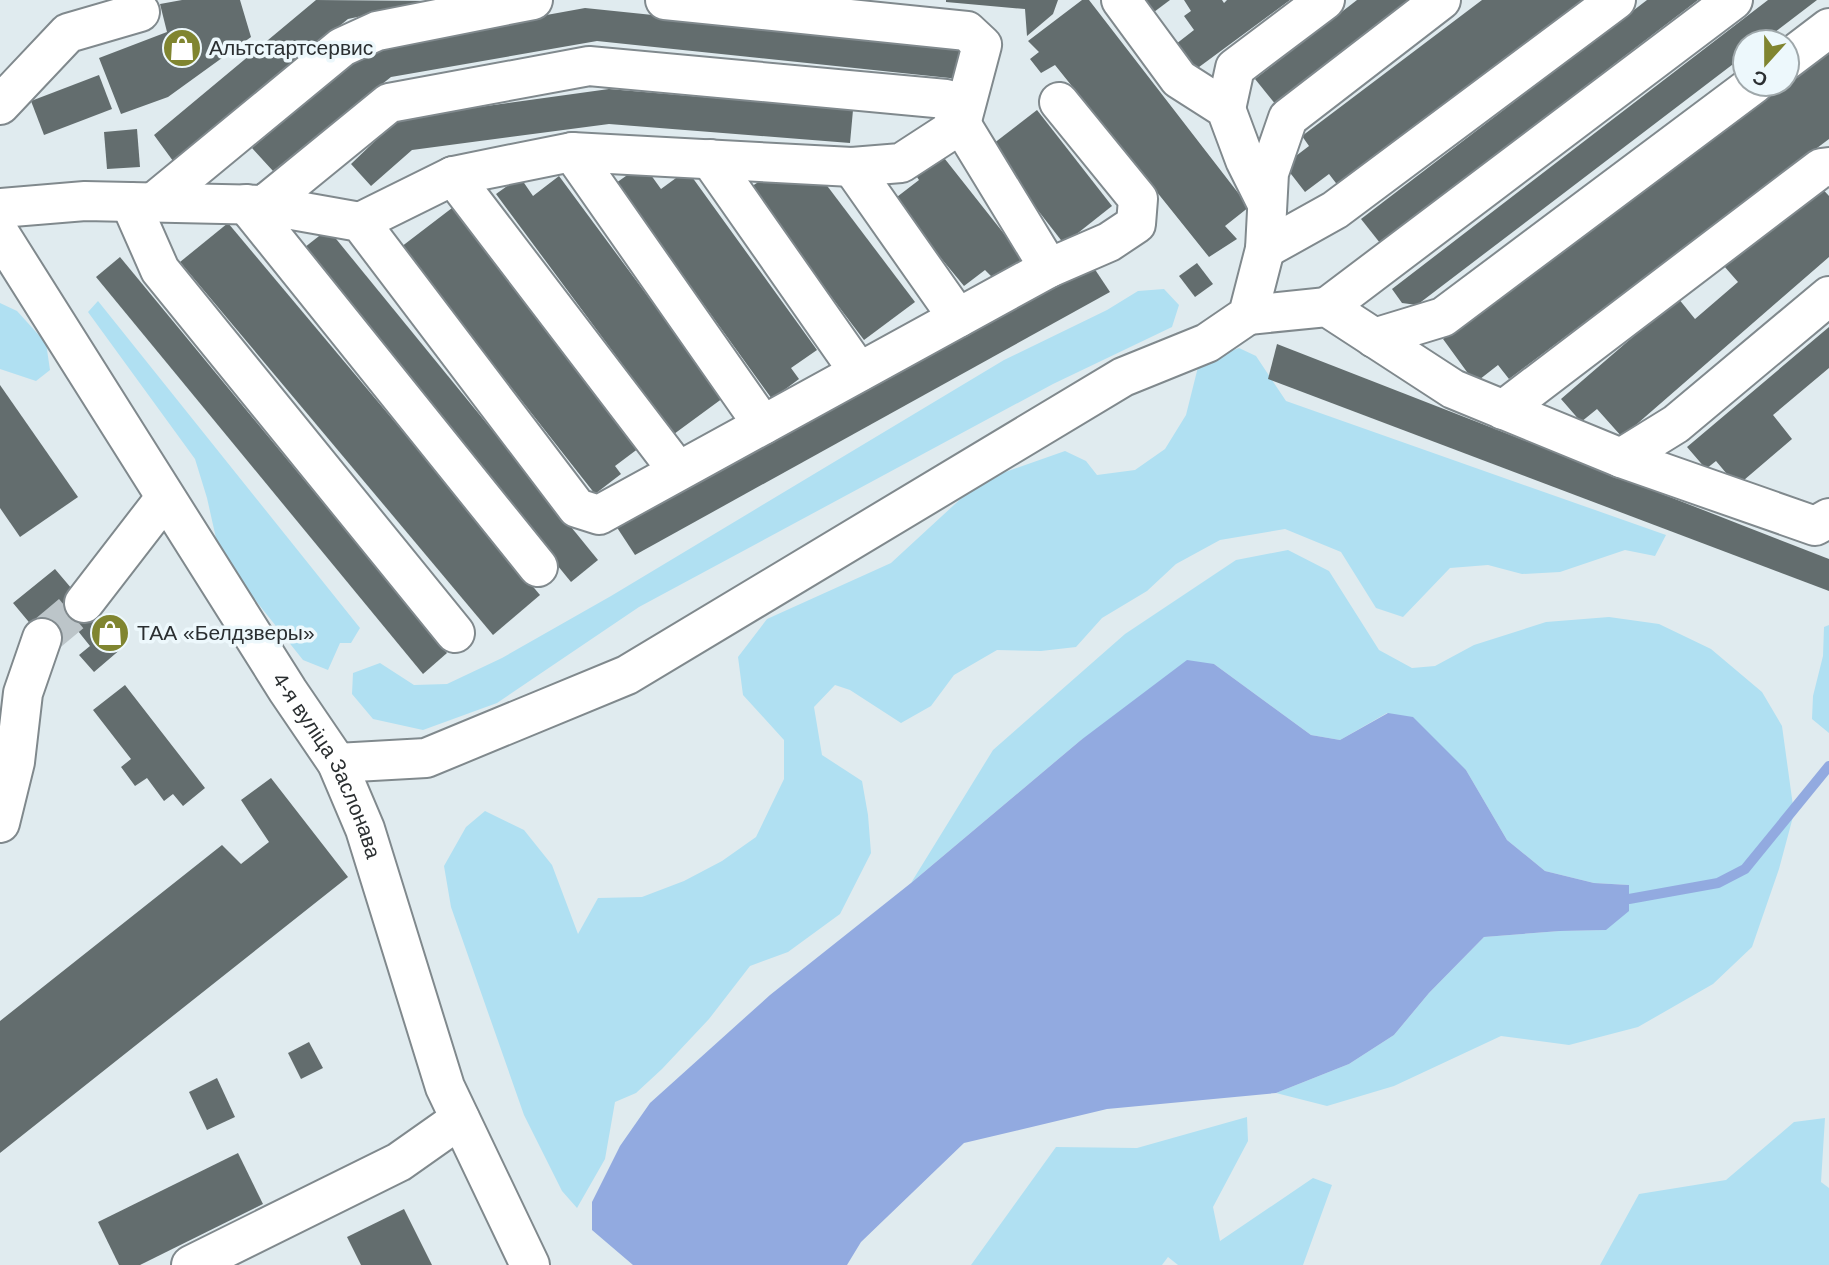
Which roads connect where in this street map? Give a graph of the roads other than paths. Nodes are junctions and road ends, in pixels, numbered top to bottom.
1 (533, 0) edge
2 (665, 0) edge
3 (1121, 0) edge
4 (1325, 0) edge
5 (1441, 0) edge
6 (1616, 0) edge
7 (1733, 0) edge
8 (140, 12) dead end
9 (1829, 28) edge
10 (1801, 49) edge
11 (1735, 98) edge
12 (1059, 102) dead end
13 (0, 105) edge
14 (1226, 109) junction
15 (961, 124) junction
16 (572, 152) junction
17 (710, 159) junction
18 (852, 167) junction
19 (1829, 167) edge
20 (453, 176) junction
21 (142, 202) junction
22 (255, 204) junction
23 (1267, 204) junction
24 (0, 208) edge
25 (360, 222) junction
26 (0, 234) edge
27 (1265, 248) junction
28 (1049, 268) junction
29 (1829, 296) edge
30 (1327, 307) junction
31 (1248, 316) junction
32 (958, 318) junction
33 (1374, 338) junction
34 (859, 372) junction
35 (1503, 410) junction
36 (763, 425) junction
37 (1621, 458) junction
38 (678, 471) junction
39 (165, 498) junction
40 (1829, 518) edge
41 (538, 567) dead end
42 (84, 603) tunnel mouth
43 (455, 633) dead end
44 (42, 638) tunnel mouth
45 (337, 763) junction
46 (0, 823) edge
47 (460, 1119) junction
48 (191, 1265) edge
49 (530, 1265) edge

1 - 21 street
2 - 15 street
3 - 14 street
4 - 14 street
5 - 23 street
6 - 27 street
7 - 30 street
8 - 13 street
9 - 10 street
11 - 33 street
12 - 28 street
14 - 23 street
15 - 18 street
15 - 22 street
15 - 28 street
16 - 17 street
16 - 20 street
16 - 36 street
17 - 18 street
17 - 34 street
18 - 32 street
19 - 35 street
20 - 25 street
20 - 38 street
21 - 22 street
21 - 24 street
21 - 43 street
22 - 25 street
22 - 41 street
23 - 27 street
25 - 38 street
26 - 39 street, 4-я вуліца Заслонава
27 - 31 street
28 - 32 street
29 - 37 street
30 - 31 street
30 - 33 street
31 - 45 street
32 - 34 street
33 - 35 street
34 - 36 street
35 - 37 street
36 - 38 street
37 - 40 street
39 - 42 street
39 - 45 street, 4-я вуліца Заслонава
44 - 46 street
45 - 47 street, 4-я вуліца Заслонава
47 - 48 street
47 - 49 street, 4-я вуліца Заслонава

